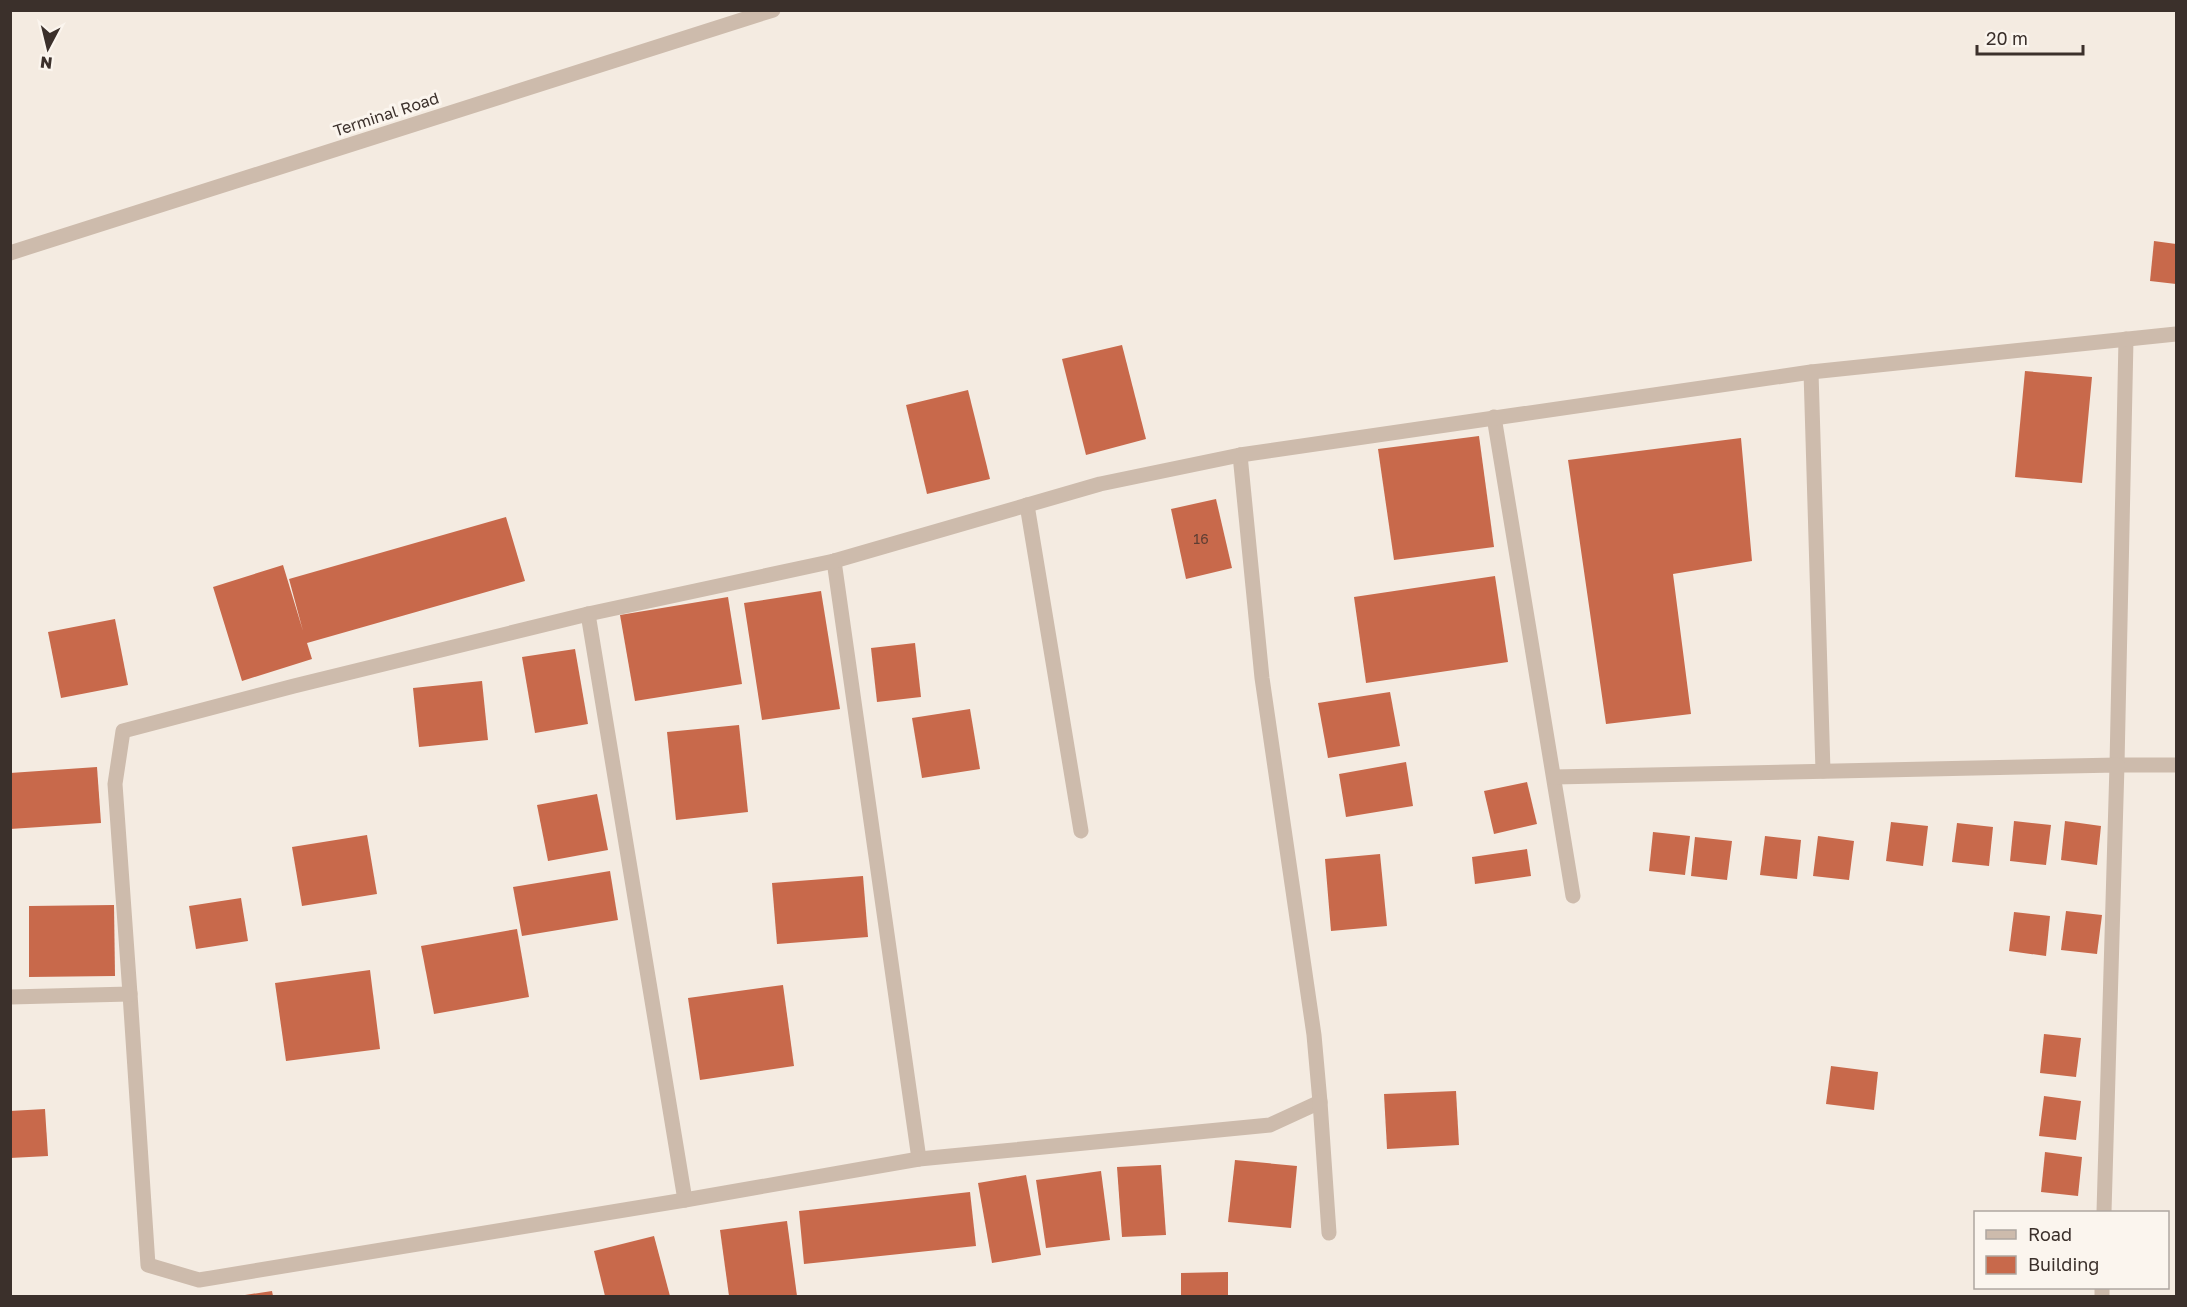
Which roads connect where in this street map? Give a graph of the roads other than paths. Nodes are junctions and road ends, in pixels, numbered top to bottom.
1 (773, 10) edge
2 (10, 253) edge
3 (2176, 334) edge
4 (2126, 339) junction
5 (1811, 372) junction
6 (1494, 417) junction
7 (1240, 455) junction
8 (1027, 505) junction
9 (834, 561) junction
10 (588, 614) junction
11 (2117, 765) junction
12 (2176, 765) edge
13 (1823, 771) junction
14 (1554, 777) junction
15 (1081, 831) dead end
16 (1574, 897) dead end
17 (130, 994) junction
18 (10, 998) edge
19 (1320, 1102) junction
20 (919, 1159) junction
21 (685, 1200) junction
22 (2104, 1211) edge
23 (1329, 1233) dead end

1 - 2 street, Terminal Road
3 - 4 street
4 - 5 street
4 - 11 street
5 - 6 street
5 - 13 street
6 - 7 street
6 - 14 street
7 - 8 street
7 - 19 street
8 - 9 street
8 - 15 street
9 - 10 street
9 - 20 street
10 - 17 street
10 - 21 street
11 - 12 street
11 - 13 street
11 - 22 street
13 - 14 street
14 - 16 street
17 - 18 street
17 - 21 street
19 - 20 street
19 - 23 street
20 - 21 street

